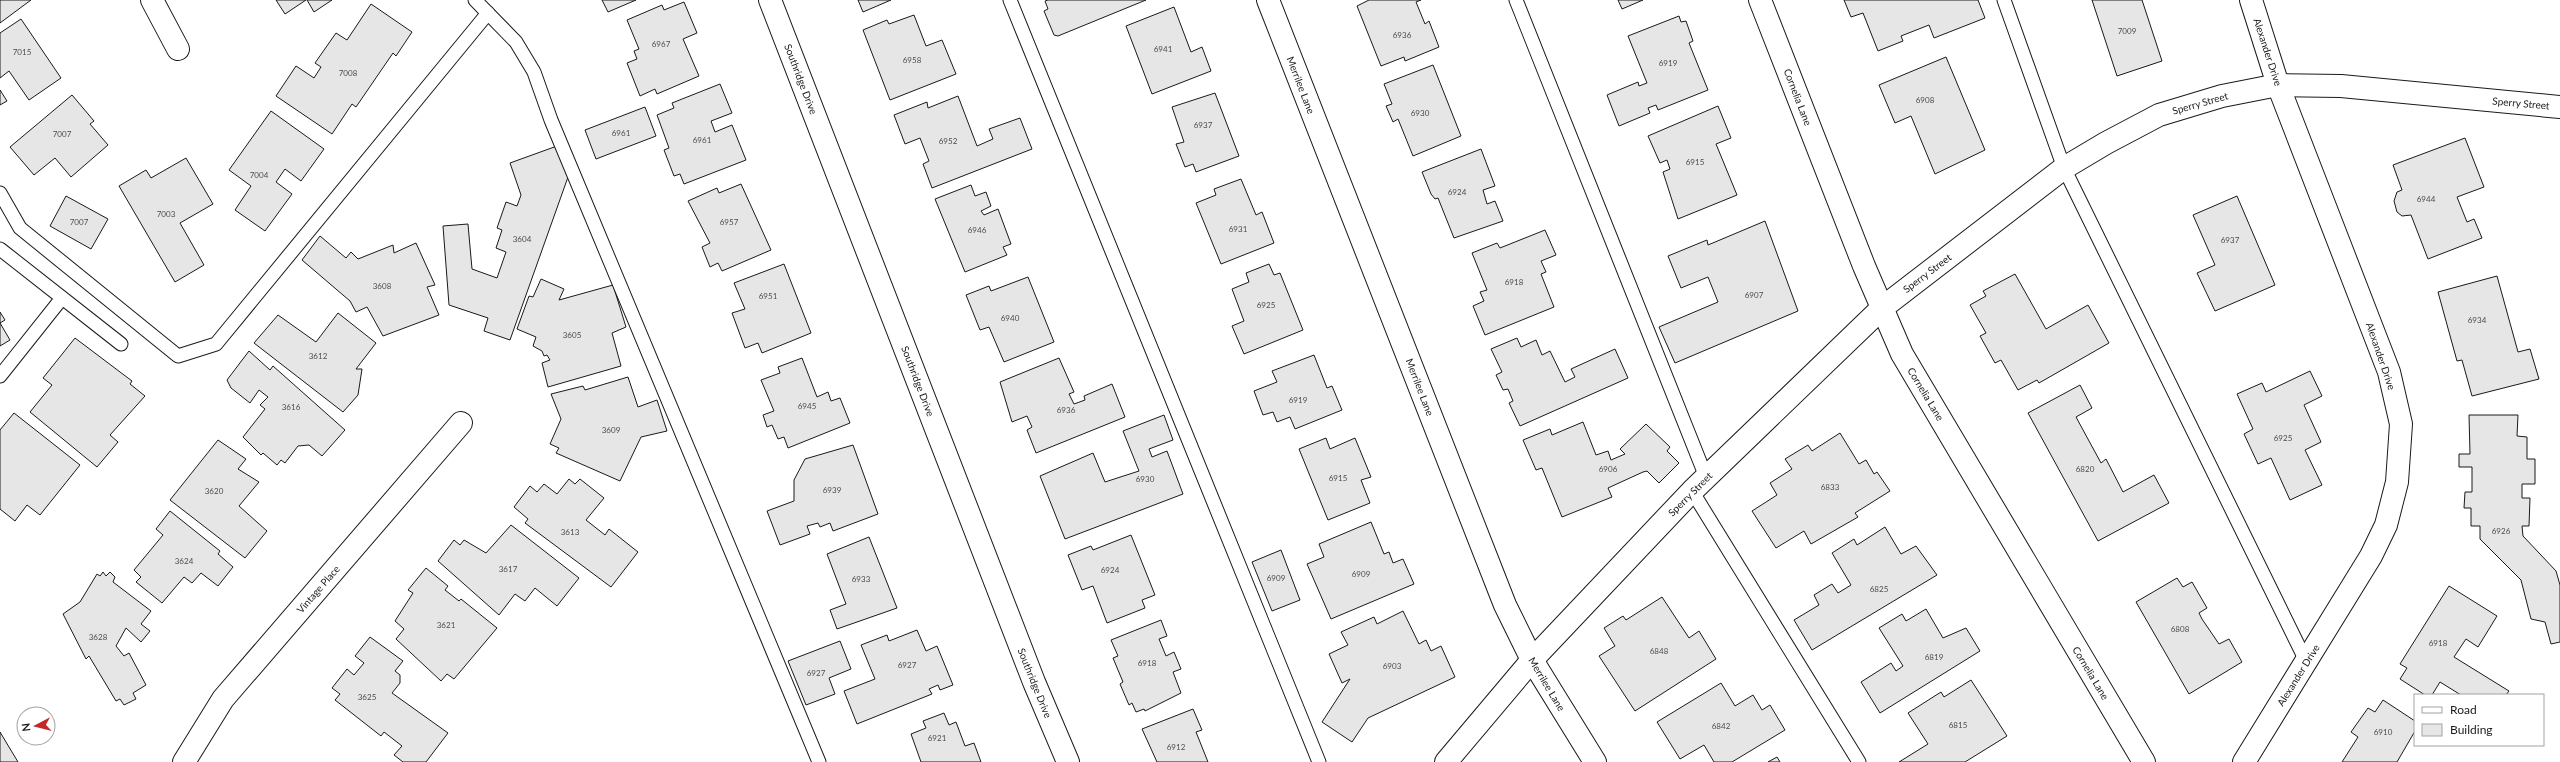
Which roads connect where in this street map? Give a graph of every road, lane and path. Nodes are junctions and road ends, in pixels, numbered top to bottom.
1 (152, 0) edge
2 (475, 0) edge
3 (770, 0) edge
4 (1010, 0) edge
5 (1268, 0) edge
6 (1516, 0) edge
7 (1760, 0) edge
8 (2004, 0) edge
9 (2251, 0) edge
10 (488, 13) junction
11 (178, 49) dead end
12 (2278, 85) junction
13 (2560, 107) edge
14 (2064, 168) junction
15 (0, 193) edge
16 (0, 249) edge
17 (62, 298) junction
18 (1882, 308) junction
19 (122, 344) dead end
20 (0, 376) edge
21 (461, 423) dead end
22 (1699, 484) junction
23 (1532, 660) junction
24 (2306, 661) junction
25 (184, 762) edge
26 (819, 762) edge
27 (1068, 762) edge
28 (1319, 762) edge
29 (1446, 762) edge
30 (1595, 762) edge
31 (1859, 762) edge
32 (2144, 762) edge
33 (2244, 762) edge

1 - 11 street
2 - 10 lane
3 - 27 street, Southridge Drive
4 - 28 lane
5 - 23 street, Merrilee Lane
6 - 22 lane
7 - 18 street, Cornelia Lane
8 - 14 lane
9 - 12 street, Alexander Drive
10 - 15 lane
10 - 26 lane
12 - 13 street, Sperry Street
12 - 14 street, Sperry Street
12 - 24 street, Alexander Drive
14 - 18 street, Sperry Street
14 - 24 lane
16 - 17 lane
17 - 19 lane
17 - 20 lane
18 - 22 street, Sperry Street
18 - 32 street, Cornelia Lane
21 - 25 street, Vintage Place
22 - 23 street, Sperry Street
22 - 31 lane
23 - 29 street, Sperry Street
23 - 30 street, Merrilee Lane
24 - 33 street, Alexander Drive

